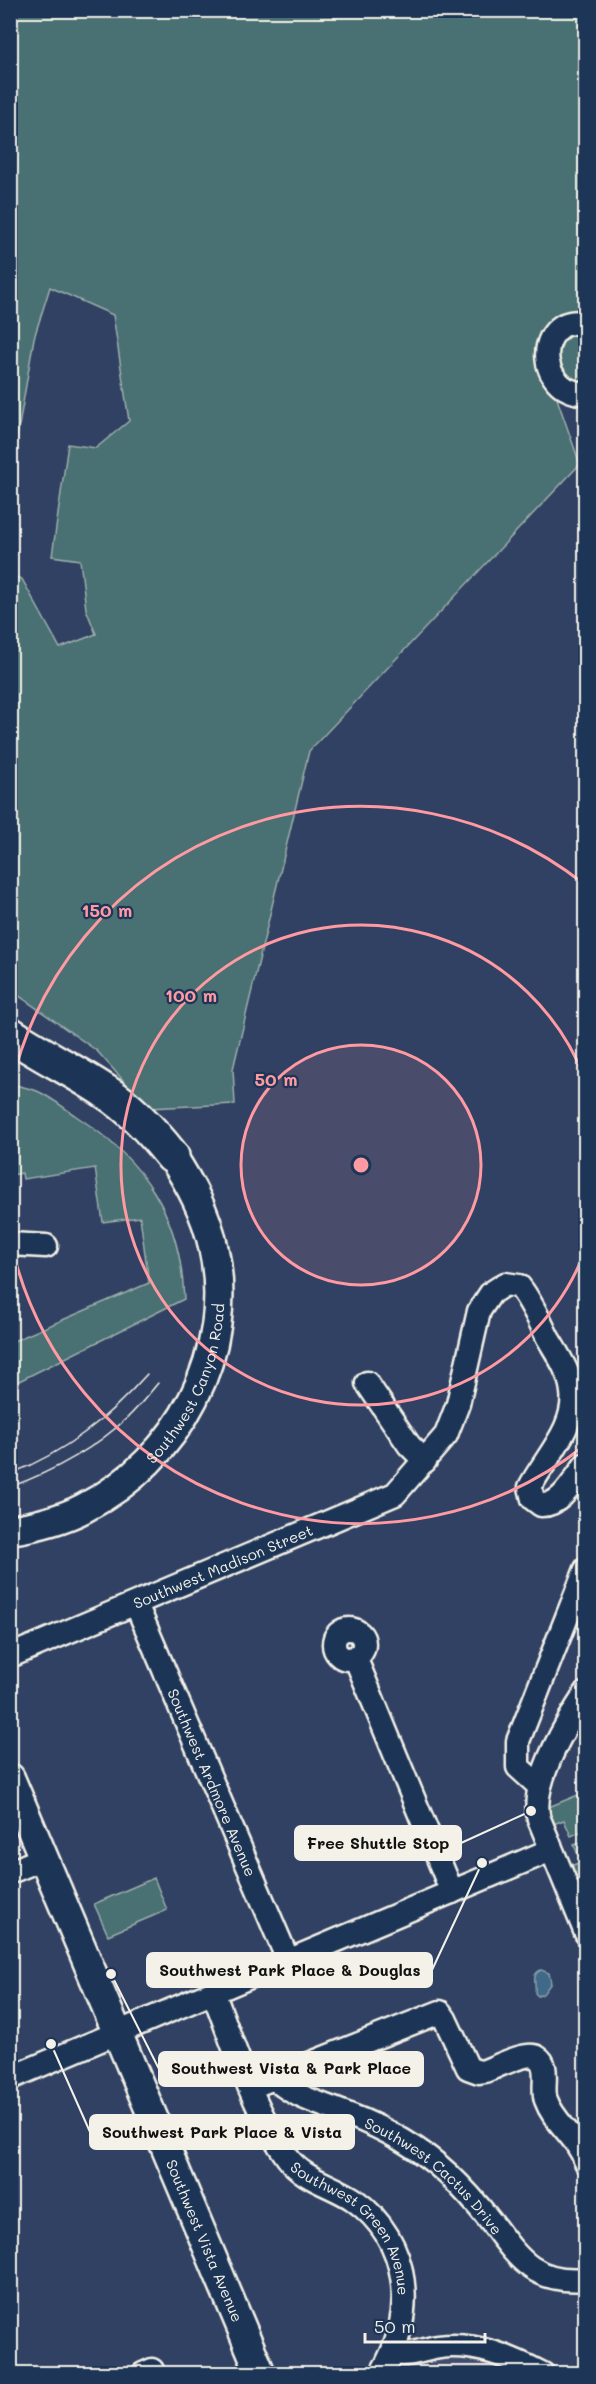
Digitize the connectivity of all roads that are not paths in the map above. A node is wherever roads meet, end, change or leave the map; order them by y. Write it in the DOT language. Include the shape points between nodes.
graph roads {
  1 [pos="585,321"];
  2 [pos="585,394"];
  3 [pos="10,1034"];
  4 [pos="10,1053"];
  5 [pos="112,1107"];
  6 [pos="161,1155"];
  7 [pos="10,1244"];
  8 [pos="46,1246"];
  9 [pos="367,1383"];
  10 [pos="425,1461"];
  11 [pos="585,1464"];
  12 [pos="10,1515"];
  13 [pos="10,1530"];
  14 [pos="585,1569"];
  15 [pos="136,1604"];
  16 [pos="10,1656"];
  17 [pos="355,1658"];
  18 [pos="585,1693"];
  19 [pos="10,1778"];
  20 [pos="539,1786"];
  21 [pos="551,1850"];
  22 [pos="44,1858"];
  23 [pos="10,1872"];
  24 [pos="452,1892"];
  25 [pos="585,1932"];
  26 [pos="288,1960"];
  27 [pos="213,1992"];
  28 [pos="119,2032"];
  29 [pos="10,2078"];
  30 [pos="274,2078"];
  31 [pos="251,2087"];
  32 [pos="585,2162"];
  33 [pos="585,2279"];
  34 [pos="393,2353"];
  35 [pos="261,2373"];
  36 [pos="381,2373"];
  37 [pos="543,2373"];
  1 -- 2 [label="street" via="561,327 551,337 547,357 549,368 561,385"];
  3 -- 5 [label="highway" via="107,1092"];
  4 -- 5 [label="highway"];
  5 -- 6 [label="highway" via="116,1121"];
  6 -- 12 [label="main road, Southwest Canyon Road" via="189,1215 204,1272 202,1329 185,1384 143,1447 107,1478 58,1503"];
  6 -- 13 [label="main road, Southwest Canyon Road" via="189,1184 203,1212 217,1264 217,1322 202,1381 174,1433 132,1477 82,1509"];
  7 -- 8 [label="street"];
  9 -- 10 [label="street" via="409,1445"];
  10 -- 11 [label="street, Southwest Madison Street" via="453,1419 479,1311 485,1300 505,1284 519,1286 527,1296 561,1361 572,1392 565,1428 530,1487 533,1499 541,1505 553,1503"];
  10 -- 15 [label="street, Southwest Madison Street" via="391,1496"];
  14 -- 20 [label="street" via="519,1741 518,1767"];
  15 -- 16 [label="street, Southwest Madison Street"];
  15 -- 26 [label="street, Southwest Ardmore Avenue"];
  17 -- 24 [label="street"];
  18 -- 20 [label="street"];
  19 -- 22 [label="main road, Southwest Vista Avenue"];
  20 -- 21 [label="street" via="537,1811"];
  21 -- 24 [label="street"];
  21 -- 25 [label="street"];
  22 -- 23 [label="street"];
  22 -- 28 [label="main road, Southwest Vista Avenue"];
  24 -- 26 [label="street"];
  26 -- 27 [label="street"];
  27 -- 28 [label="street"];
  27 -- 31 [label="street, Southwest Green Avenue"];
  28 -- 29 [label="street"];
  28 -- 35 [label="main road, Southwest Vista Avenue"];
  30 -- 31 [label="street"];
  30 -- 32 [label="street" via="440,2012 468,2068 485,2071 526,2055 541,2060 547,2105 575,2140"];
  30 -- 33 [label="street, Southwest Cactus Drive" via="297,2096 384,2130 417,2149 480,2208 520,2261 552,2277"];
  31 -- 34 [label="street, Southwest Green Avenue" via="289,2160 304,2173 355,2201 391,2242 404,2295 402,2326"];
  34 -- 36 [label="street, Southwest Green Avenue"];
  34 -- 37 [label="street" via="473,2347"];
}
